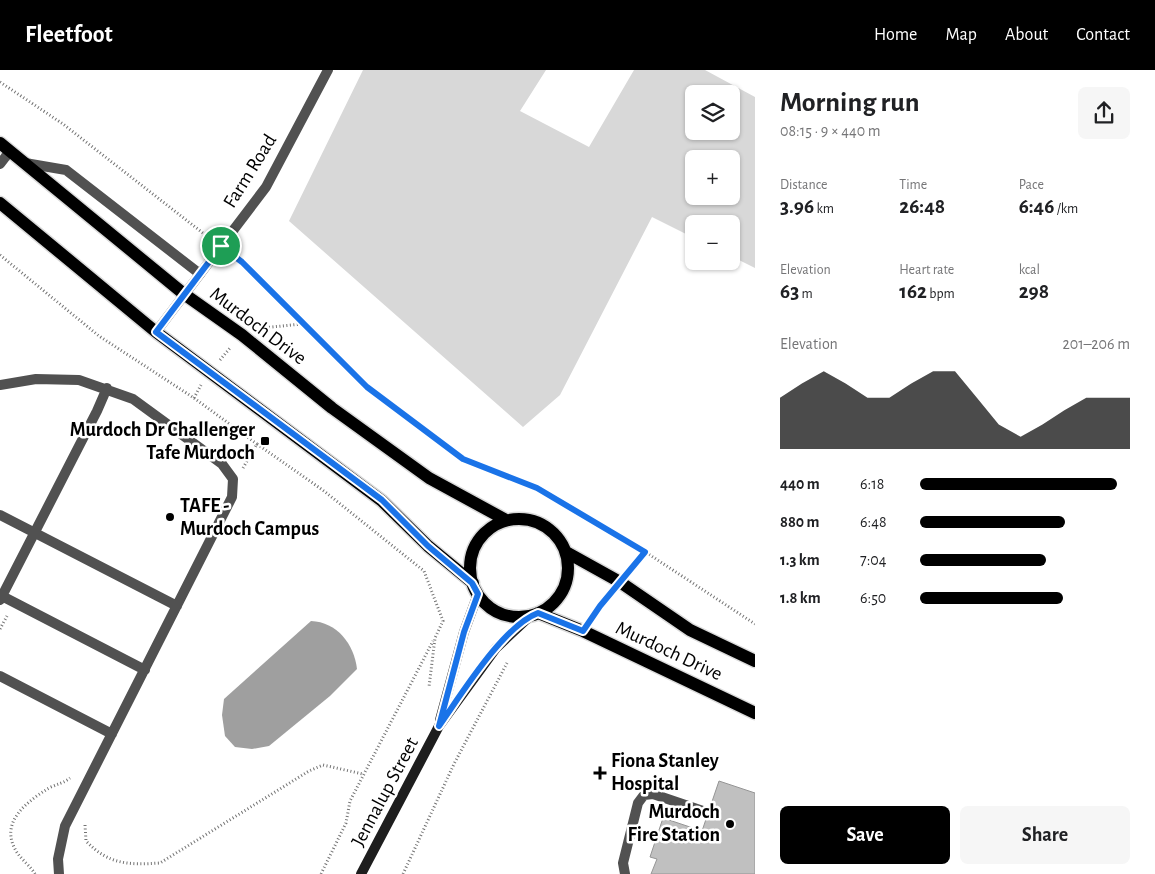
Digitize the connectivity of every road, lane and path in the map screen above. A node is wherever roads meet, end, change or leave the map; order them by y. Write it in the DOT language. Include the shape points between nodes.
graph roads {
  1 [pos="328,70"];
  2 [pos="0,82"];
  3 [pos="5,147"];
  4 [pos="24,163"];
  5 [pos="0,164"];
  6 [pos="0,203"];
  7 [pos="221,246"];
  8 [pos="0,255"];
  9 [pos="200,274"];
  10 [pos="184,294"];
  11 [pos="156,332"];
  12 [pos="0,386"];
  13 [pos="107,388"];
  14 [pos="257,444"];
  15 [pos="233,479"];
  16 [pos="0,515"];
  17 [pos="506,520"];
  18 [pos="34,533"];
  19 [pos="566,552"];
  20 [pos="645,552"];
  21 [pos="620,582"];
  22 [pos="475,589"];
  23 [pos="1,597"];
  24 [pos="177,606"];
  25 [pos="534,615"];
  26 [pos="755,624"];
  27 [pos="583,631"];
  28 [pos="435,638"];
  29 [pos="510,656"];
  30 [pos="755,661"];
  31 [pos="145,670"];
  32 [pos="0,676"];
  33 [pos="429,687"];
  34 [pos="755,713"];
  35 [pos="439,726"];
  36 [pos="112,734"];
  37 [pos="364,774"];
  38 [pos="89,780"];
  39 [pos="703,811"];
  40 [pos="88,820"];
  41 [pos="35,874"];
  42 [pos="59,874"];
  43 [pos="321,874"];
  44 [pos="361,874"];
  45 [pos="403,874"];
  46 [pos="625,874"];
  1 -- 7 [label="street, Farm Road" via="266,187"];
  2 -- 7 [label="path" via="62,124"];
  3 -- 4 [label="main road, Murdoch Drive"];
  3 -- 5 [label="street"];
  4 -- 9 [label="street" via="66,170"];
  4 -- 10 [label="main road, Murdoch Drive"];
  6 -- 11 [label="main road, Murdoch Drive"];
  7 -- 9 [label="street, Farm Road"];
  7 -- 20 [label="path" via="242,262 367,387 463,459 537,488"];
  8 -- 14 [label="path" via="99,336"];
  9 -- 10 [label="street, Farm Road"];
  10 -- 11 [label="street, Farm Road"];
  10 -- 17 [label="main road, Murdoch Drive" via="429,478"];
  11 -- 22 [label="main road, Murdoch Drive" via="382,500"];
  12 -- 13 [label="street" via="36,379 70,380"];
  13 -- 15 [label="street" via="133,399 222,464"];
  13 -- 18 [label="street"];
  14 -- 15 [label="path" via="245,466"];
  14 -- 28 [label="path" via="424,571 443,621"];
  15 -- 24 [label="street" via="232,497"];
  16 -- 18 [label="street"];
  17 -- 19 [label="main road, Murdoch Drive" via="536,521 549,528"];
  17 -- 22 [label="main road" via="492,526 480,538 473,552 470,568"];
  18 -- 23 [label="street"];
  18 -- 24 [label="street"];
  19 -- 21 [label="main road, Murdoch Drive"];
  19 -- 25 [label="main road" via="566,581 560,594 551,605"];
  20 -- 21 [label="path"];
  20 -- 26 [label="path"];
  21 -- 27 [label="path"];
  21 -- 30 [label="main road, Murdoch Drive" via="690,630"];
  22 -- 25 [label="main road, Murdoch Drive" via="490,607 502,614"];
  22 -- 35 [label="street, Jennalup Street"];
  23 -- 31 [label="street"];
  24 -- 31 [label="street"];
  25 -- 27 [label="main road, Murdoch Drive"];
  25 -- 35 [label="street, Jennalup Street" via="496,648"];
  27 -- 34 [label="main road, Murdoch Drive"];
  28 -- 33 [label="path"];
  28 -- 37 [label="path"];
  29 -- 45 [label="path" via="454,764"];
  31 -- 36 [label="street"];
  32 -- 36 [label="street"];
  35 -- 44 [label="street, Jennalup Street"];
  36 -- 38 [label="street"];
  37 -- 40 [label="path" via="323,765 308,771 160,863 132,864 98,854 86,841 84,828"];
  37 -- 43 [label="path" via="350,801 346,823"];
  38 -- 41 [label="path" via="74,774 20,809 10,831 16,850"];
  38 -- 42 [label="street" via="65,826 58,859"];
  39 -- 46 [label="street" via="653,794 644,796 638,804 623,863"];
}
